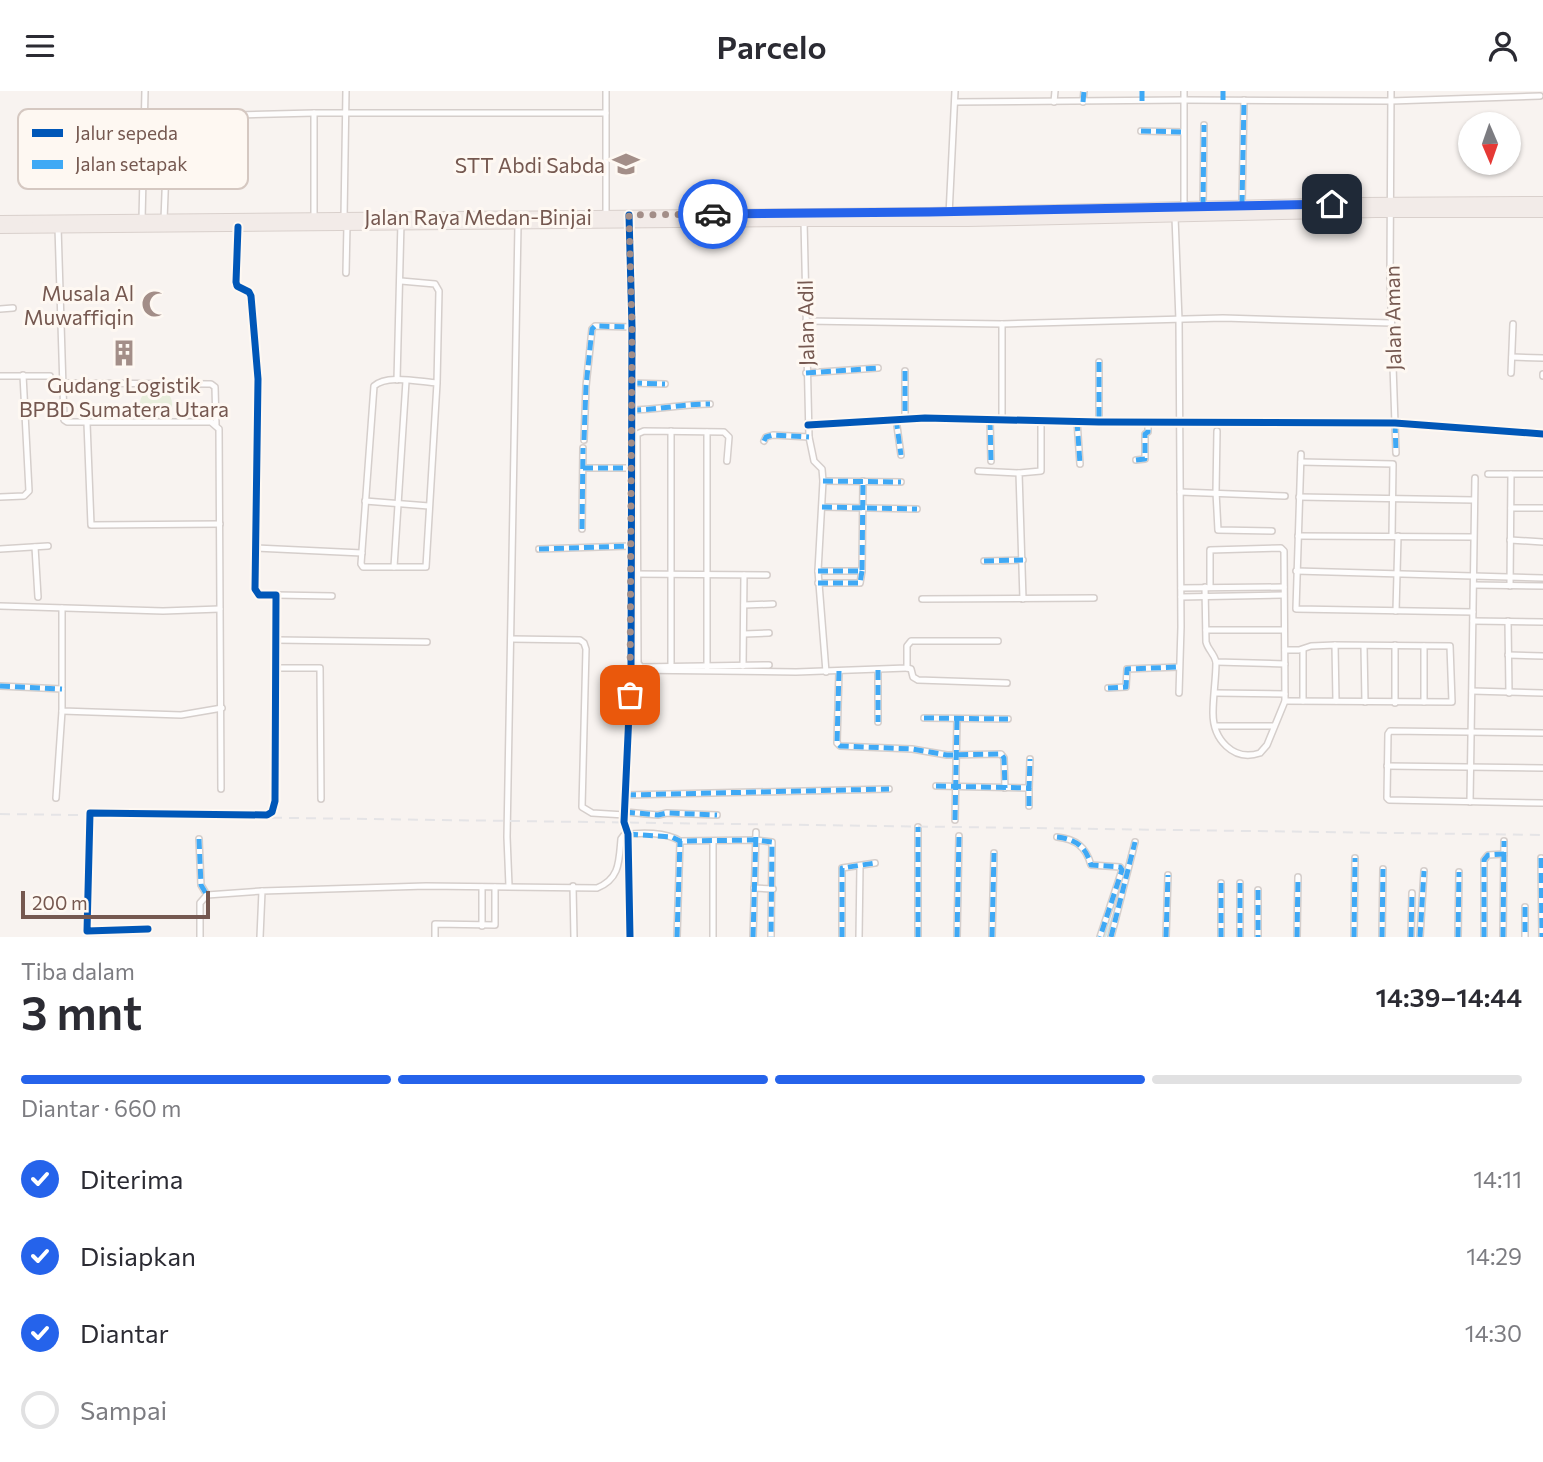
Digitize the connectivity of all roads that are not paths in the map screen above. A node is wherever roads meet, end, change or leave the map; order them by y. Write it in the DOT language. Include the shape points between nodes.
graph roads {
  1 [pos="145,91"];
  2 [pos="346,91"];
  3 [pos="606,91"];
  4 [pos="955,91"];
  5 [pos="1055,91"];
  6 [pos="1084,91"];
  7 [pos="1142,91"];
  8 [pos="1184,91"];
  9 [pos="1223,91"];
  10 [pos="1391,91"];
  11 [pos="1540,96"];
  12 [pos="1142,100"];
  13 [pos="1184,100"];
  14 [pos="1223,100"];
  15 [pos="1244,100"];
  16 [pos="1391,101"];
  17 [pos="955,102"];
  18 [pos="1054,102"];
  19 [pos="1083,102"];
  20 [pos="145,109"];
  21 [pos="314,113"];
  22 [pos="606,113"];
  23 [pos="345,114"];
  24 [pos="248,115"];
  25 [pos="1204,125"];
  26 [pos="1141,131"];
  27 [pos="1183,132"];
  28 [pos="143,189"];
  29 [pos="165,189"];
  30 [pos="1242,205"];
  31 [pos="1203,207"];
  32 [pos="1541,207"];
  33 [pos="1391,208"];
  34 [pos="1178,211"];
  35 [pos="314,217"];
  36 [pos="949,217"];
  37 [pos="606,219"];
  38 [pos="629,219"];
  39 [pos="142,220"];
  40 [pos="164,220"];
  41 [pos="0,221"];
  42 [pos="401,221"];
  43 [pos="804,221"];
  44 [pos="345,222"];
  45 [pos="57,224"];
  46 [pos="518,225"];
  47 [pos="238,227"];
  48 [pos="0,228"];
  49 [pos="346,273"];
  50 [pos="401,281"];
  51 [pos="13,308"];
  52 [pos="0,309"];
  53 [pos="1179,320"];
  54 [pos="806,321"];
  55 [pos="1391,323"];
  56 [pos="1002,324"];
  57 [pos="1513,324"];
  58 [pos="632,327"];
  59 [pos="1512,357"];
  60 [pos="1543,358"];
  61 [pos="1099,362"];
  62 [pos="878,368"];
  63 [pos="905,371"];
  64 [pos="806,373"];
  65 [pos="1511,373"];
  66 [pos="23,375"];
  67 [pos="0,376"];
  68 [pos="50,376"];
  69 [pos="397,380"];
  70 [pos="406,381"];
  71 [pos="62,383"];
  72 [pos="437,383"];
  73 [pos="632,383"];
  74 [pos="665,384"];
  75 [pos="709,404"];
  76 [pos="631,410"];
  77 [pos="905,418"];
  78 [pos="896,419"];
  79 [pos="990,420"];
  80 [pos="1002,421"];
  81 [pos="1041,421"];
  82 [pos="1077,421"];
  83 [pos="1179,421"];
  84 [pos="1099,422"];
  85 [pos="1148,422"];
  86 [pos="87,423"];
  87 [pos="1395,423"];
  88 [pos="216,424"];
  89 [pos="808,425"];
  90 [pos="671,431"];
  91 [pos="1217,431"];
  92 [pos="706,432"];
  93 [pos="1543,434"];
  94 [pos="809,436"];
  95 [pos="584,440"];
  96 [pos="764,441"];
  97 [pos="583,448"];
  98 [pos="1396,453"];
  99 [pos="901,454"];
  100 [pos="1136,460"];
  101 [pos="727,461"];
  102 [pos="991,461"];
  103 [pos="1080,464"];
  104 [pos="583,468"];
  105 [pos="632,468"];
  106 [pos="978,471"];
  107 [pos="1019,473"];
  108 [pos="1488,474"];
  109 [pos="1511,474"];
  110 [pos="1543,474"];
  111 [pos="1475,478"];
  112 [pos="823,481"];
  113 [pos="863,481"];
  114 [pos="901,482"];
  115 [pos="1180,492"];
  116 [pos="1216,492"];
  117 [pos="1285,496"];
  118 [pos="0,497"];
  119 [pos="1299,497"];
  120 [pos="1393,498"];
  121 [pos="1474,500"];
  122 [pos="365,501"];
  123 [pos="398,504"];
  124 [pos="429,506"];
  125 [pos="822,507"];
  126 [pos="863,507"];
  127 [pos="1511,508"];
  128 [pos="1543,508"];
  129 [pos="917,509"];
  130 [pos="220,524"];
  131 [pos="582,529"];
  132 [pos="1272,531"];
  133 [pos="1297,535"];
  134 [pos="1395,536"];
  135 [pos="1473,537"];
  136 [pos="1510,540"];
  137 [pos="1543,541"];
  138 [pos="48,546"];
  139 [pos="630,546"];
  140 [pos="35,547"];
  141 [pos="256,548"];
  142 [pos="0,549"];
  143 [pos="539,549"];
  144 [pos="362,553"];
  145 [pos="1023,560"];
  146 [pos="984,561"];
  147 [pos="394,567"];
  148 [pos="818,571"];
  149 [pos="862,571"];
  150 [pos="1296,571"];
  151 [pos="634,574"];
  152 [pos="673,574"];
  153 [pos="707,575"];
  154 [pos="744,575"];
  155 [pos="767,575"];
  156 [pos="1398,575"];
  157 [pos="1474,577"];
  158 [pos="1510,578"];
  159 [pos="1543,578"];
  160 [pos="818,583"];
  161 [pos="1474,585"];
  162 [pos="1510,586"];
  163 [pos="1543,586"];
  164 [pos="1208,587"];
  165 [pos="1284,587"];
  166 [pos="1181,588"];
  167 [pos="276,595"];
  168 [pos="1283,595"];
  169 [pos="332,596"];
  170 [pos="1205,596"];
  171 [pos="38,597"];
  172 [pos="1181,597"];
  173 [pos="1094,598"];
  174 [pos="922,599"];
  175 [pos="1023,599"];
  176 [pos="773,604"];
  177 [pos="744,605"];
  178 [pos="0,606"];
  179 [pos="62,608"];
  180 [pos="220,609"];
  181 [pos="1396,611"];
  182 [pos="1473,612"];
  183 [pos="1472,621"];
  184 [pos="1508,621"];
  185 [pos="1543,622"];
  186 [pos="1206,630"];
  187 [pos="1284,630"];
  188 [pos="769,633"];
  189 [pos="744,634"];
  190 [pos="510,639"];
  191 [pos="276,640"];
  192 [pos="998,641"];
  193 [pos="428,642"];
  194 [pos="1335,645"];
  195 [pos="1395,645"];
  196 [pos="1364,646"];
  197 [pos="1424,646"];
  198 [pos="1285,650"];
  199 [pos="1303,650"];
  200 [pos="1508,655"];
  201 [pos="1543,656"];
  202 [pos="1216,662"];
  203 [pos="1285,664"];
  204 [pos="769,665"];
  205 [pos="743,666"];
  206 [pos="671,667"];
  207 [pos="707,667"];
  208 [pos="1179,667"];
  209 [pos="907,668"];
  210 [pos="276,669"];
  211 [pos="631,670"];
  212 [pos="878,670"];
  213 [pos="826,671"];
  214 [pos="839,671"];
  215 [pos="1007,683"];
  216 [pos="0,687"];
  217 [pos="1108,688"];
  218 [pos="62,689"];
  219 [pos="1472,691"];
  220 [pos="1179,693"];
  221 [pos="1215,693"];
  222 [pos="1509,693"];
  223 [pos="1543,693"];
  224 [pos="1285,698"];
  225 [pos="1303,701"];
  226 [pos="1336,701"];
  227 [pos="1365,702"];
  228 [pos="1424,702"];
  229 [pos="1395,703"];
  230 [pos="222,708"];
  231 [pos="62,711"];
  232 [pos="924,718"];
  233 [pos="957,719"];
  234 [pos="1008,719"];
  235 [pos="878,722"];
  236 [pos="1217,726"];
  237 [pos="1274,726"];
  238 [pos="1472,732"];
  239 [pos="1543,733"];
  240 [pos="957,755"];
  241 [pos="1030,759"];
  242 [pos="1387,766"];
  243 [pos="1471,767"];
  244 [pos="1543,768"];
  245 [pos="936,786"];
  246 [pos="956,786"];
  247 [pos="1005,787"];
  248 [pos="1030,788"];
  249 [pos="221,789"];
  250 [pos="889,789"];
  251 [pos="626,795"];
  252 [pos="56,798"];
  253 [pos="321,799"];
  254 [pos="1470,802"];
  255 [pos="1543,803"];
  256 [pos="1029,806"];
  257 [pos="625,814"];
  258 [pos="717,815"];
  259 [pos="955,820"];
  260 [pos="918,827"];
  261 [pos="756,832"];
  262 [pos="628,834"];
  263 [pos="959,836"];
  264 [pos="1057,837"];
  265 [pos="198,839"];
  266 [pos="755,840"];
  267 [pos="680,841"];
  268 [pos="1504,841"];
  269 [pos="713,842"];
  270 [pos="1135,842"];
  271 [pos="994,853"];
  272 [pos="1504,854"];
  273 [pos="1355,858"];
  274 [pos="1541,858"];
  275 [pos="876,863"];
  276 [pos="860,866"];
  277 [pos="1383,869"];
  278 [pos="1424,871"];
  279 [pos="1458,872"];
  280 [pos="1168,875"];
  281 [pos="1298,877"];
  282 [pos="1221,883"];
  283 [pos="1240,883"];
  284 [pos="509,886"];
  285 [pos="573,886"];
  286 [pos="482,887"];
  287 [pos="495,887"];
  288 [pos="754,888"];
  289 [pos="773,889"];
  290 [pos="1258,890"];
  291 [pos="262,891"];
  292 [pos="1412,893"];
  293 [pos="206,895"];
  294 [pos="1525,907"];
  295 [pos="482,926"];
  296 [pos="148,929"];
  297 [pos="200,937"];
  298 [pos="260,937"];
  299 [pos="435,937"];
  300 [pos="574,937"];
  301 [pos="630,937"];
  302 [pos="677,937"];
  303 [pos="713,937"];
  304 [pos="753,937"];
  305 [pos="771,937"];
  306 [pos="842,937"];
  307 [pos="859,937"];
  308 [pos="918,937"];
  309 [pos="957,937"];
  310 [pos="992,937"];
  311 [pos="1100,937"];
  312 [pos="1111,937"];
  313 [pos="1166,937"];
  314 [pos="1222,937"];
  315 [pos="1240,937"];
  316 [pos="1258,937"];
  317 [pos="1297,937"];
  318 [pos="1353,937"];
  319 [pos="1382,937"];
  320 [pos="1410,937"];
  321 [pos="1420,937"];
  322 [pos="1458,937"];
  323 [pos="1483,937"];
  324 [pos="1503,937"];
  325 [pos="1525,937"];
  326 [pos="1542,937"];
  1 -- 20 [label="street"];
  2 -- 23 [label="street"];
  3 -- 22 [label="street"];
  4 -- 17 [label="street"];
  5 -- 18 [label="street"];
  6 -- 19 [label="street"];
  7 -- 12 [label="street"];
  8 -- 13 [label="street"];
  9 -- 14 [label="street"];
  10 -- 16 [label="street, Jalan Aman"];
  11 -- 16 [label="street"];
  12 -- 13 [label="street"];
  12 -- 19 [label="street"];
  13 -- 14 [label="street"];
  13 -- 27 [label="street"];
  14 -- 15 [label="street"];
  15 -- 16 [label="street"];
  15 -- 30 [label="street"];
  16 -- 33 [label="street, Jalan Aman"];
  17 -- 18 [label="street"];
  17 -- 36 [label="street"];
  18 -- 19 [label="street"];
  21 -- 23 [label="street"];
  21 -- 24 [label="street"];
  21 -- 35 [label="street"];
  22 -- 23 [label="street"];
  22 -- 37 [label="street"];
  23 -- 44 [label="street"];
  25 -- 31 [label="street"];
  26 -- 27 [label="street"];
  27 -- 34 [label="street"];
  28 -- 39 [label="street"];
  29 -- 40 [label="street"];
  30 -- 31 [label="highway, Jalan Raya Medan-Binjai"];
  30 -- 33 [label="highway, Jalan Raya Medan-Binjai"];
  31 -- 34 [label="highway, Jalan Raya Medan-Binjai"];
  32 -- 33 [label="highway, Jalan Raya Medan-Binjai"];
  33 -- 34 [label="highway, Jalan Raya Medan-Binjai"];
  33 -- 55 [label="street, Jalan Aman"];
  34 -- 36 [label="highway, Jalan Raya Medan-Binjai"];
  34 -- 53 [label="street"];
  35 -- 40 [label="highway, Jalan Raya Medan-Binjai"];
  35 -- 44 [label="highway, Jalan Raya Medan-Binjai"];
  36 -- 38 [label="highway, Jalan Raya Medan-Binjai"];
  36 -- 43 [label="highway, Jalan Raya Medan-Binjai"];
  37 -- 38 [label="highway, Jalan Raya Medan-Binjai"];
  37 -- 42 [label="highway, Jalan Raya Medan-Binjai"];
  37 -- 46 [label="highway, Jalan Raya Medan-Binjai"];
  38 -- 43 [label="highway, Jalan Raya Medan-Binjai"];
  38 -- 58 [label="street"];
  39 -- 40 [label="highway, Jalan Raya Medan-Binjai"];
  39 -- 45 [label="highway, Jalan Raya Medan-Binjai"];
  41 -- 45 [label="highway, Jalan Raya Medan-Binjai"];
  42 -- 44 [label="highway, Jalan Raya Medan-Binjai"];
  42 -- 46 [label="highway, Jalan Raya Medan-Binjai"];
  42 -- 50 [label="street"];
  43 -- 54 [label="street, Jalan Adil"];
  44 -- 47 [label="highway, Jalan Raya Medan-Binjai"];
  44 -- 49 [label="street"];
  45 -- 47 [label="highway, Jalan Raya Medan-Binjai"];
  45 -- 48 [label="highway, Jalan Raya Medan-Binjai"];
  45 -- 71 [label="street"];
  46 -- 190 [label="street"];
  47 -- 141 [label="street" via="236,282 251,296 258,379"];
  50 -- 69 [label="street"];
  50 -- 72 [label="street" via="438,286"];
  51 -- 52 [label="street"];
  53 -- 55 [label="street"];
  53 -- 56 [label="street"];
  53 -- 83 [label="street"];
  54 -- 56 [label="street"];
  54 -- 64 [label="street, Jalan Adil"];
  55 -- 87 [label="street, Jalan Aman"];
  56 -- 80 [label="street"];
  57 -- 59 [label="street"];
  58 -- 73 [label="street"];
  58 -- 95 [label="street" via="592,329"];
  59 -- 60 [label="street"];
  59 -- 65 [label="street"];
  61 -- 84 [label="street"];
  62 -- 64 [label="street"];
  63 -- 77 [label="street"];
  64 -- 89 [label="street, Jalan Adil"];
  66 -- 67 [label="street"];
  66 -- 68 [label="street"];
  66 -- 118 [label="street" via="29,491 24,496"];
  69 -- 70 [label="street"];
  69 -- 122 [label="street" via="374,386"];
  70 -- 72 [label="street"];
  70 -- 123 [label="street"];
  71 -- 86 [label="street" via="64,421"];
  71 -- 88 [label="street" via="211,384 215,387"];
  72 -- 124 [label="street"];
  73 -- 74 [label="street"];
  73 -- 76 [label="street"];
  75 -- 76 [label="street"];
  76 -- 105 [label="street"];
  77 -- 78 [label="street"];
  77 -- 79 [label="street"];
  78 -- 89 [label="street"];
  78 -- 99 [label="street"];
  79 -- 80 [label="street"];
  79 -- 102 [label="street"];
  80 -- 81 [label="street"];
  81 -- 82 [label="street"];
  81 -- 107 [label="street" via="1041,471"];
  82 -- 84 [label="street"];
  82 -- 103 [label="street"];
  83 -- 85 [label="street"];
  83 -- 87 [label="street"];
  83 -- 115 [label="street"];
  84 -- 85 [label="street"];
  85 -- 100 [label="street" via="1146,459"];
  86 -- 88 [label="street"];
  86 -- 130 [label="street" via="91,525"];
  87 -- 93 [label="street"];
  87 -- 98 [label="street, Jalan Aman"];
  88 -- 130 [label="street"];
  89 -- 94 [label="street, Jalan Adil"];
  90 -- 92 [label="street"];
  90 -- 151 [label="street" via="637,434"];
  90 -- 152 [label="street"];
  91 -- 116 [label="street"];
  92 -- 101 [label="street" via="727,434"];
  92 -- 153 [label="street"];
  94 -- 96 [label="street" via="773,435"];
  94 -- 112 [label="street, Jalan Adil"];
  97 -- 104 [label="street"];
  104 -- 105 [label="street"];
  104 -- 131 [label="street"];
  105 -- 139 [label="street"];
  106 -- 107 [label="street"];
  107 -- 145 [label="street"];
  108 -- 109 [label="street"];
  109 -- 110 [label="street"];
  109 -- 127 [label="street"];
  111 -- 121 [label="street"];
  112 -- 113 [label="street"];
  112 -- 125 [label="street"];
  113 -- 114 [label="street"];
  113 -- 126 [label="street"];
  115 -- 116 [label="street"];
  115 -- 166 [label="street"];
  116 -- 117 [label="street"];
  116 -- 132 [label="street" via="1218,530"];
  119 -- 120 [label="street"];
  119 -- 120 [label="street" via="1301,458 1393,464"];
  119 -- 133 [label="street"];
  120 -- 121 [label="street"];
  120 -- 134 [label="street"];
  121 -- 135 [label="street"];
  122 -- 123 [label="street"];
  122 -- 144 [label="street"];
  123 -- 124 [label="street"];
  123 -- 147 [label="street"];
  124 -- 147 [label="street" via="426,567"];
  125 -- 126 [label="street"];
  125 -- 148 [label="street"];
  126 -- 129 [label="street"];
  126 -- 149 [label="street"];
  127 -- 128 [label="street"];
  127 -- 136 [label="street"];
  130 -- 180 [label="street"];
  133 -- 134 [label="street"];
  133 -- 150 [label="street"];
  134 -- 135 [label="street"];
  134 -- 156 [label="street"];
  135 -- 157 [label="street"];
  136 -- 137 [label="street"];
  136 -- 158 [label="street"];
  138 -- 140 [label="street"];
  139 -- 143 [label="street"];
  139 -- 151 [label="street"];
  140 -- 142 [label="street"];
  140 -- 171 [label="street"];
  141 -- 144 [label="street"];
  141 -- 167 [label="street" via="257,593"];
  144 -- 147 [label="street" via="363,567"];
  145 -- 146 [label="street"];
  145 -- 175 [label="street"];
  148 -- 149 [label="street"];
  148 -- 160 [label="street"];
  149 -- 160 [label="street" via="860,583"];
  150 -- 156 [label="street"];
  150 -- 181 [label="street" via="1296,609"];
  151 -- 152 [label="street"];
  151 -- 206 [label="street" via="639,665"];
  151 -- 211 [label="street"];
  152 -- 153 [label="street"];
  152 -- 206 [label="street"];
  153 -- 154 [label="street"];
  153 -- 207 [label="street"];
  154 -- 155 [label="street"];
  154 -- 177 [label="street"];
  156 -- 157 [label="street"];
  156 -- 181 [label="street"];
  157 -- 158 [label="street"];
  157 -- 161 [label="street"];
  158 -- 159 [label="street"];
  158 -- 162 [label="street"];
  160 -- 213 [label="street"];
  161 -- 162 [label="street"];
  161 -- 182 [label="street"];
  162 -- 163 [label="street"];
  164 -- 165 [label="street"];
  164 -- 165 [label="street" via="1210,550 1281,548"];
  164 -- 166 [label="street"];
  164 -- 170 [label="street"];
  165 -- 168 [label="street"];
  166 -- 172 [label="street"];
  167 -- 169 [label="street"];
  167 -- 191 [label="street"];
  168 -- 170 [label="street"];
  168 -- 187 [label="street"];
  170 -- 172 [label="street"];
  170 -- 186 [label="street"];
  172 -- 208 [label="street"];
  173 -- 175 [label="street"];
  174 -- 175 [label="street"];
  176 -- 177 [label="street"];
  177 -- 189 [label="street"];
  178 -- 179 [label="street"];
  179 -- 180 [label="street"];
  179 -- 218 [label="street"];
  180 -- 230 [label="street"];
  181 -- 182 [label="street"];
  182 -- 183 [label="street"];
  183 -- 184 [label="street"];
  183 -- 219 [label="street"];
  184 -- 185 [label="street"];
  184 -- 200 [label="street"];
  186 -- 187 [label="street"];
  186 -- 202 [label="street" via="1207,646"];
  187 -- 198 [label="street"];
  188 -- 189 [label="street"];
  189 -- 205 [label="street"];
  190 -- 257 [label="street" via="584,643 582,807 592,814"];
  190 -- 284 [label="street"];
  191 -- 193 [label="street"];
  191 -- 210 [label="street"];
  192 -- 209 [label="street" via="911,641"];
  194 -- 196 [label="street"];
  194 -- 199 [label="street"];
  194 -- 226 [label="street"];
  195 -- 196 [label="street"];
  195 -- 197 [label="street"];
  195 -- 229 [label="street"];
  196 -- 227 [label="street"];
  197 -- 228 [label="street"];
  197 -- 228 [label="street" via="1451,649 1452,702"];
  198 -- 199 [label="street"];
  198 -- 203 [label="street"];
  199 -- 225 [label="street"];
  200 -- 201 [label="street"];
  200 -- 222 [label="street"];
  202 -- 203 [label="street"];
  202 -- 221 [label="street"];
  203 -- 224 [label="street"];
  204 -- 205 [label="street"];
  205 -- 207 [label="street"];
  206 -- 207 [label="street"];
  208 -- 217 [label="street" via="1127,669 1126,687"];
  208 -- 220 [label="street"];
  209 -- 212 [label="street"];
  209 -- 215 [label="street" via="918,680"];
  210 -- 253 [label="street" via="320,668"];
  210 -- 296 [label="street" via="272,812 89,815 87,931"];
  211 -- 213 [label="street"];
  211 -- 251 [label="street"];
  212 -- 214 [label="street"];
  212 -- 235 [label="street"];
  213 -- 214 [label="street"];
  214 -- 240 [label="street" via="840,746"];
  216 -- 218 [label="street"];
  218 -- 231 [label="street"];
  219 -- 222 [label="street"];
  219 -- 238 [label="street"];
  221 -- 224 [label="street"];
  221 -- 236 [label="street"];
  222 -- 223 [label="street"];
  224 -- 225 [label="street"];
  224 -- 237 [label="street"];
  225 -- 226 [label="street"];
  226 -- 227 [label="street"];
  227 -- 229 [label="street"];
  228 -- 229 [label="street"];
  230 -- 231 [label="street" via="181,715"];
  230 -- 249 [label="street"];
  231 -- 252 [label="street"];
  232 -- 233 [label="street"];
  233 -- 234 [label="street"];
  233 -- 240 [label="street"];
  236 -- 237 [label="street"];
  236 -- 237 [label="street" via="1226,747 1245,756 1264,750"];
  238 -- 239 [label="street"];
  238 -- 242 [label="street" via="1390,731"];
  238 -- 243 [label="street"];
  240 -- 246 [label="street"];
  240 -- 247 [label="street" via="1003,756"];
  241 -- 248 [label="street"];
  242 -- 243 [label="street"];
  242 -- 254 [label="street" via="1389,800"];
  243 -- 244 [label="street"];
  243 -- 254 [label="street"];
  245 -- 246 [label="street"];
  246 -- 247 [label="street"];
  246 -- 259 [label="street"];
  247 -- 248 [label="street"];
  248 -- 256 [label="street"];
  250 -- 251 [label="street"];
  251 -- 257 [label="street"];
  254 -- 255 [label="street"];
  257 -- 258 [label="street"];
  257 -- 262 [label="street"];
  260 -- 308 [label="street"];
  261 -- 266 [label="street"];
  262 -- 267 [label="street"];
  262 -- 285 [label="street" via="621,839 617,871 610,881 597,888"];
  262 -- 301 [label="street"];
  263 -- 309 [label="street"];
  264 -- 311 [label="street" via="1076,842 1087,851 1091,865 1122,870"];
  265 -- 293 [label="street" via="201,885"];
  266 -- 269 [label="street"];
  266 -- 288 [label="street"];
  266 -- 289 [label="street" via="773,844"];
  267 -- 269 [label="street"];
  267 -- 302 [label="street"];
  268 -- 272 [label="street"];
  269 -- 303 [label="street"];
  270 -- 312 [label="street"];
  271 -- 310 [label="street"];
  272 -- 323 [label="street" via="1484,860"];
  272 -- 324 [label="street"];
  273 -- 318 [label="street"];
  274 -- 326 [label="street"];
  275 -- 276 [label="street"];
  276 -- 306 [label="street" via="842,868"];
  276 -- 307 [label="street"];
  277 -- 319 [label="street"];
  278 -- 321 [label="street"];
  279 -- 322 [label="street"];
  280 -- 313 [label="street"];
  281 -- 317 [label="street"];
  282 -- 314 [label="street"];
  283 -- 315 [label="street"];
  284 -- 285 [label="street"];
  284 -- 287 [label="street"];
  285 -- 300 [label="street"];
  286 -- 287 [label="street"];
  286 -- 291 [label="street"];
  286 -- 295 [label="street"];
  287 -- 295 [label="street" via="495,923"];
  288 -- 289 [label="street"];
  288 -- 304 [label="street"];
  289 -- 305 [label="street"];
  290 -- 316 [label="street"];
  291 -- 293 [label="street"];
  291 -- 298 [label="street"];
  292 -- 320 [label="street"];
  293 -- 297 [label="street" via="200,903"];
  294 -- 325 [label="street"];
  295 -- 299 [label="street" via="435,924"];
}
